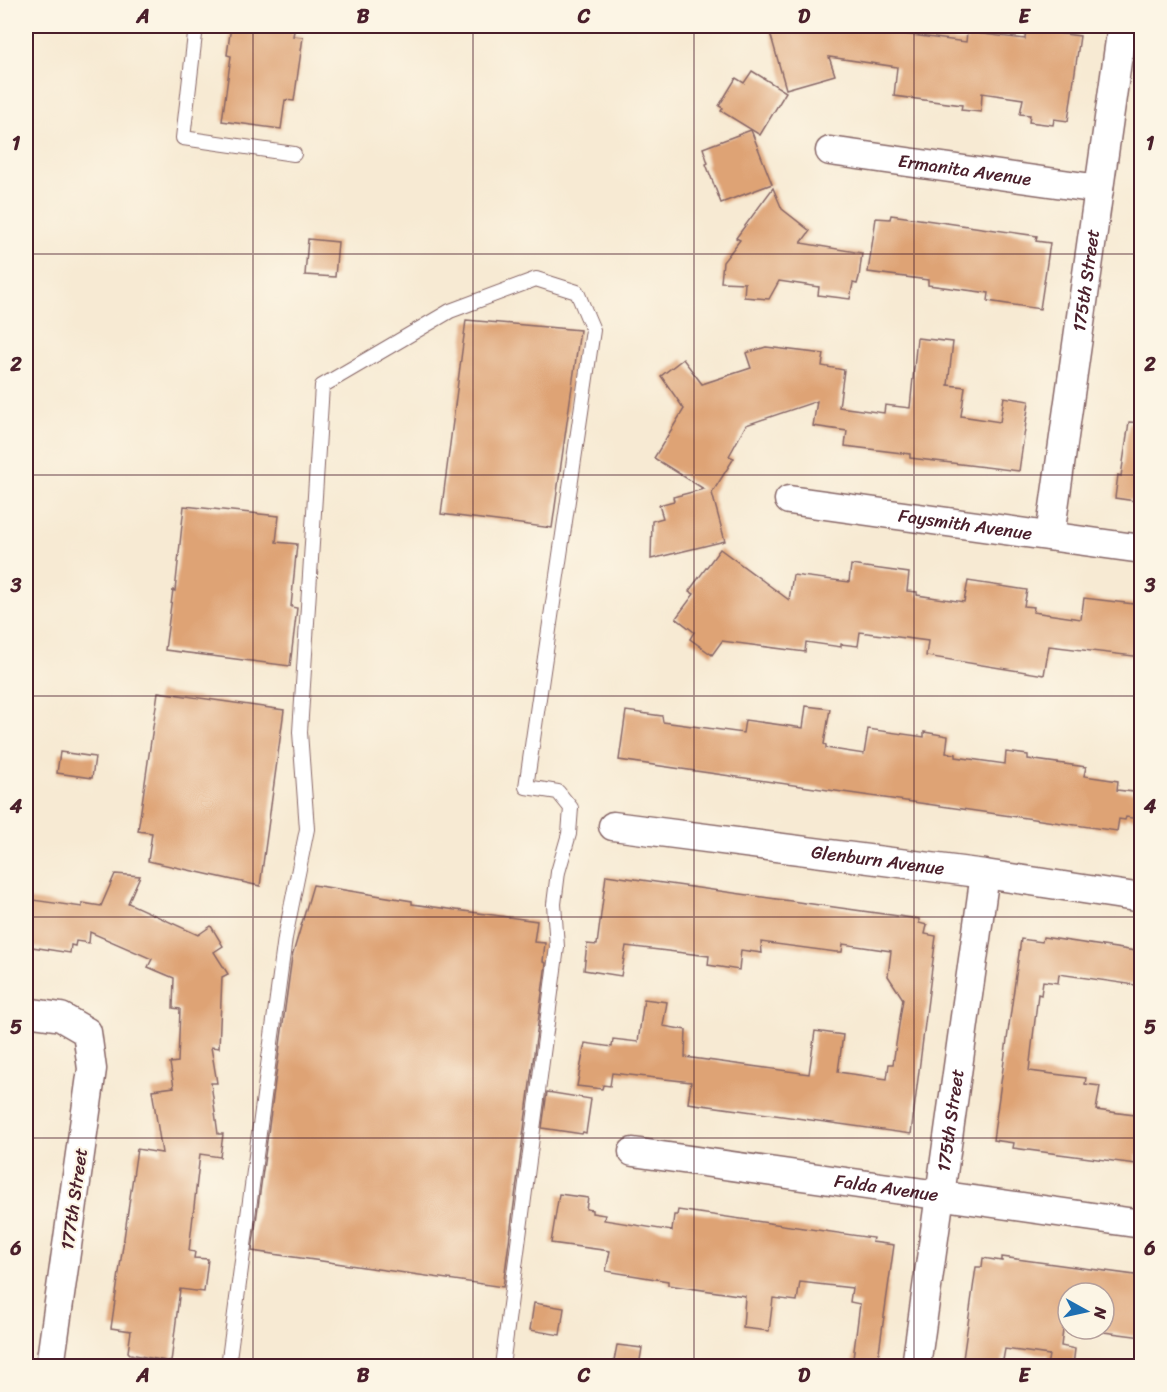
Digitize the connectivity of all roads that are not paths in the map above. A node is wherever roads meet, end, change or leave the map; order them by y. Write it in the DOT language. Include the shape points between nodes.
graph roads {
  1 [pos="196,26"];
  2 [pos="1122,26"];
  3 [pos="830,151"];
  4 [pos="294,154"];
  5 [pos="1099,189"];
  6 [pos="789,500"];
  7 [pos="1050,536"];
  8 [pos="1142,549"];
  9 [pos="613,826"];
  10 [pos="985,874"];
  11 [pos="1142,898"];
  12 [pos="26,1012"];
  13 [pos="633,1152"];
  14 [pos="940,1195"];
  15 [pos="1142,1224"];
  16 [pos="50,1366"];
  17 [pos="228,1366"];
  18 [pos="502,1366"];
  19 [pos="916,1366"];
  1 -- 4 [label="lane" via="183,138"];
  2 -- 5 [label="street, 175th Street"];
  3 -- 5 [label="street, Ermanita Avenue"];
  5 -- 7 [label="street, 175th Street"];
  6 -- 7 [label="street, Faysmith Avenue"];
  7 -- 8 [label="street, Faysmith Avenue"];
  9 -- 10 [label="street, Glenburn Avenue"];
  10 -- 11 [label="street, Glenburn Avenue"];
  10 -- 14 [label="street, 175th Street"];
  12 -- 16 [label="street, 177th Street" via="61,1017 87,1032 92,1069"];
  13 -- 14 [label="street, Falda Avenue"];
  14 -- 15 [label="street, Falda Avenue"];
  14 -- 19 [label="street, 175th Street"];
  17 -- 18 [label="lane" via="285,938 307,829 300,732 322,386 450,311 536,279 577,292 593,330 526,787 558,792 571,808 554,904 557,947"];
}
